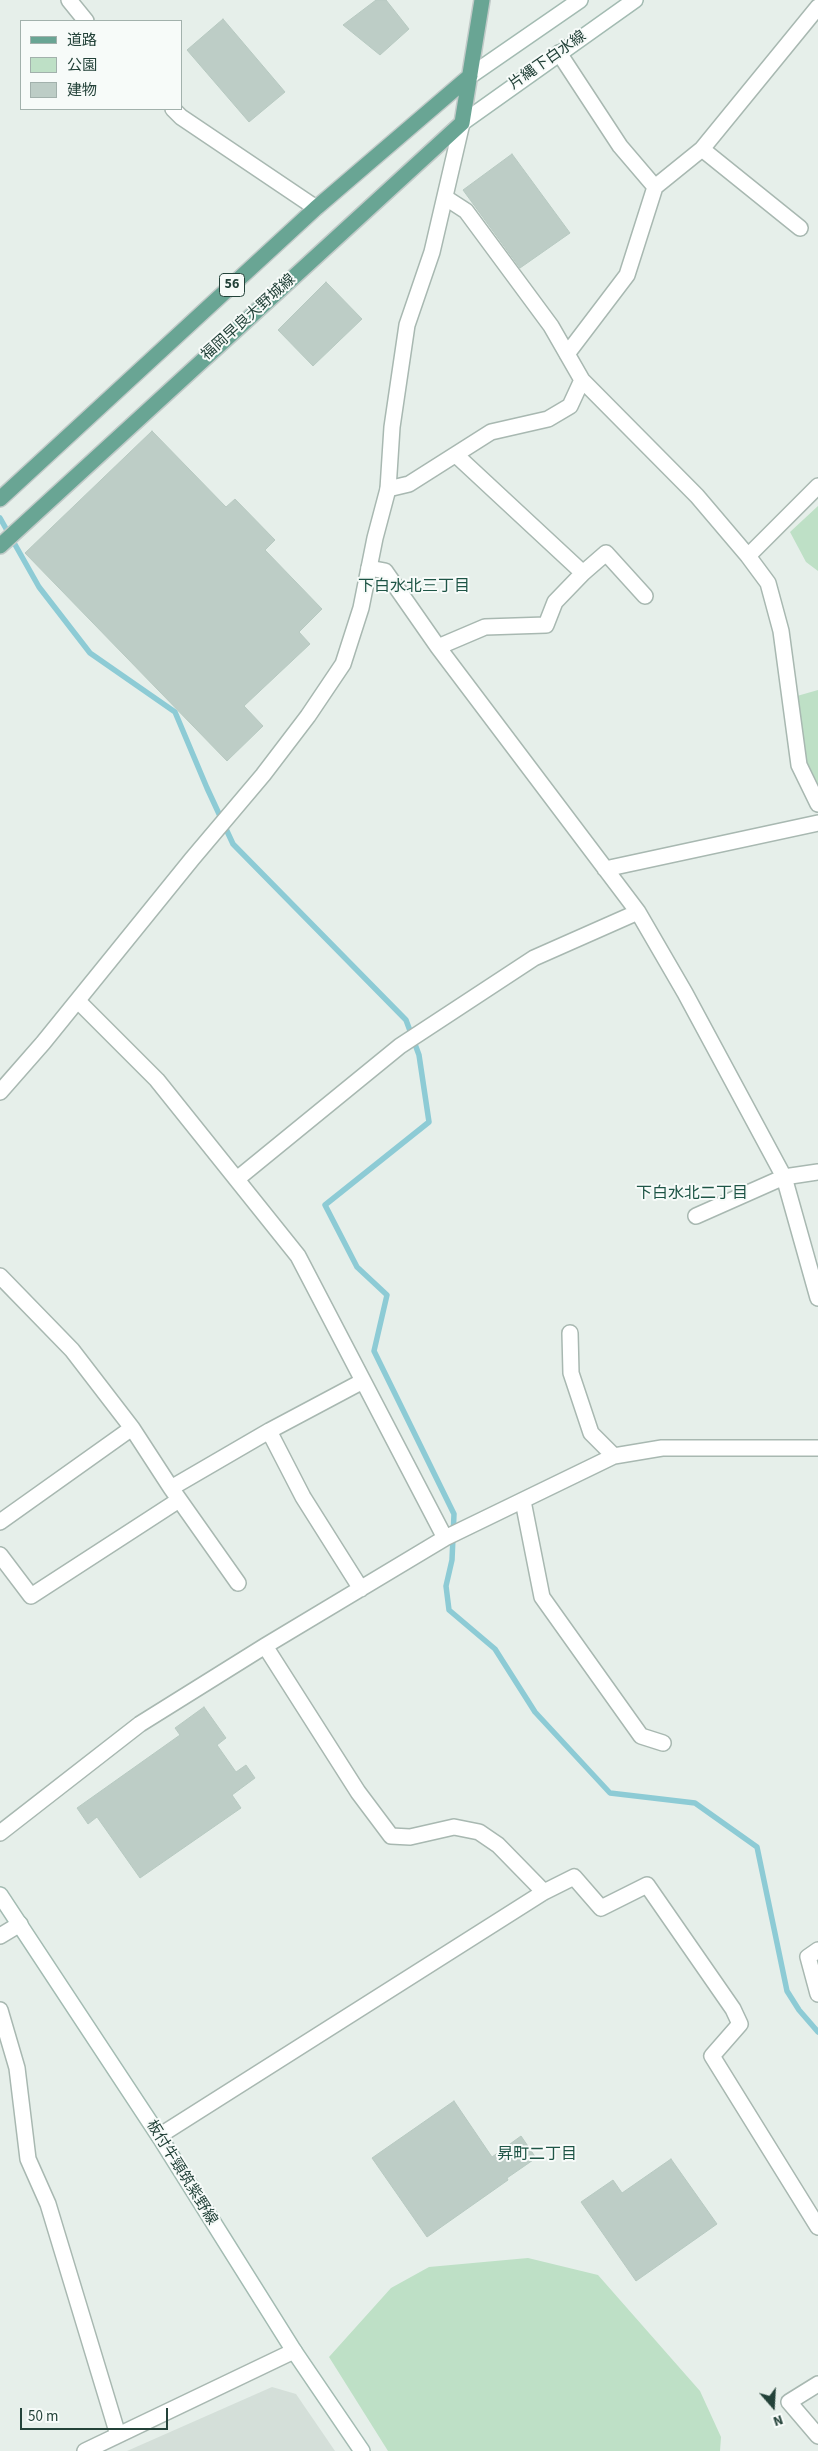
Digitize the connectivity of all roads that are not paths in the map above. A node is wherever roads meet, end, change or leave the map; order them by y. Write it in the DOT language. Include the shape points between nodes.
graph roads {
  1 [pos="69,0"];
  2 [pos="482,0"];
  3 [pos="580,0"];
  4 [pos="635,0"];
  5 [pos="818,7"];
  6 [pos="85,20"];
  7 [pos="559,53"];
  8 [pos="470,76"];
  9 [pos="174,110"];
  10 [pos="462,123"];
  11 [pos="702,149"];
  12 [pos="655,187"];
  13 [pos="446,198"];
  14 [pos="316,208"];
  15 [pos="800,228"];
  16 [pos="567,354"];
  17 [pos="582,380"];
  18 [pos="456,455"];
  19 [pos="818,486"];
  20 [pos="388,490"];
  21 [pos="0,499"];
  22 [pos="0,546"];
  23 [pos="748,556"];
  24 [pos="369,568"];
  25 [pos="582,573"];
  26 [pos="646,596"];
  27 [pos="438,647"];
  28 [pos="818,804"];
  29 [pos="818,823"];
  30 [pos="605,869"];
  31 [pos="638,912"];
  32 [pos="78,1001"];
  33 [pos="0,1092"];
  34 [pos="818,1172"];
  35 [pos="784,1177"];
  36 [pos="237,1179"];
  37 [pos="696,1216"];
  38 [pos="812,1249"];
  39 [pos="0,1276"];
  40 [pos="818,1298"];
  41 [pos="570,1333"];
  42 [pos="363,1381"];
  43 [pos="132,1428"];
  44 [pos="269,1431"];
  45 [pos="818,1448"];
  46 [pos="614,1456"];
  47 [pos="175,1494"];
  48 [pos="523,1500"];
  49 [pos="0,1522"];
  50 [pos="445,1538"];
  51 [pos="0,1555"];
  52 [pos="238,1583"];
  53 [pos="361,1589"];
  54 [pos="265,1646"];
  55 [pos="663,1743"];
  56 [pos="0,1833"];
  57 [pos="544,1892"];
  58 [pos="0,1895"];
  59 [pos="20,1924"];
  60 [pos="0,1936"];
  61 [pos="818,1950"];
  62 [pos="818,1994"];
  63 [pos="0,2010"];
  64 [pos="159,2136"];
  65 [pos="818,2227"];
  66 [pos="294,2351"];
  67 [pos="818,2384"];
  68 [pos="118,2435"];
  69 [pos="818,2436"];
  70 [pos="85,2451"];
  71 [pos="362,2451"];
  1 -- 6 [label="street"];
  2 -- 8 [label="main road"];
  3 -- 8 [label="street"];
  4 -- 7 [label="street, 片縄下白水線"];
  5 -- 11 [label="street"];
  7 -- 10 [label="street, 片縄下白水線"];
  7 -- 12 [label="street" via="620,146"];
  8 -- 10 [label="main road"];
  8 -- 14 [label="main road, 56"];
  9 -- 14 [label="street"];
  10 -- 13 [label="street"];
  10 -- 22 [label="main road, 福岡早良大野城線 / 56"];
  11 -- 12 [label="street"];
  11 -- 15 [label="street"];
  12 -- 16 [label="street" via="627,275"];
  13 -- 16 [label="street" via="466,212 551,326"];
  13 -- 20 [label="street" via="407,325 392,427"];
  14 -- 21 [label="main road, 56"];
  16 -- 17 [label="street"];
  17 -- 18 [label="street" via="570,406 548,419 491,432"];
  17 -- 23 [label="street" via="697,496"];
  18 -- 20 [label="street" via="409,484"];
  18 -- 25 [label="street"];
  19 -- 23 [label="street"];
  20 -- 24 [label="street"];
  23 -- 28 [label="street" via="768,583 781,631 799,764"];
  24 -- 27 [label="street" via="385,571"];
  24 -- 32 [label="street" via="361,608 343,664 308,716"];
  25 -- 26 [label="street" via="606,553"];
  25 -- 27 [label="street" via="556,602 546,625 485,627"];
  27 -- 30 [label="street"];
  29 -- 30 [label="street"];
  30 -- 31 [label="street"];
  31 -- 35 [label="street"];
  31 -- 36 [label="street" via="534,958 400,1046"];
  32 -- 33 [label="street"];
  32 -- 36 [label="street" via="157,1080"];
  34 -- 35 [label="street"];
  35 -- 37 [label="street"];
  35 -- 38 [label="street"];
  36 -- 42 [label="street" via="298,1256"];
  38 -- 40 [label="street"];
  39 -- 43 [label="street" via="72,1350"];
  41 -- 46 [label="street" via="571,1372 591,1433"];
  42 -- 44 [label="street"];
  42 -- 50 [label="street"];
  43 -- 47 [label="street"];
  43 -- 49 [label="street"];
  44 -- 47 [label="street"];
  44 -- 53 [label="street" via="303,1498"];
  45 -- 46 [label="street" via="662,1448"];
  46 -- 48 [label="street"];
  47 -- 51 [label="street" via="31,1596"];
  47 -- 52 [label="street"];
  48 -- 50 [label="street"];
  48 -- 55 [label="street" via="542,1597 641,1736"];
  50 -- 53 [label="street"];
  53 -- 54 [label="street"];
  54 -- 56 [label="street" via="140,1724"];
  54 -- 57 [label="street" via="358,1792 391,1836 410,1836 454,1827 479,1832 498,1845"];
  57 -- 64 [label="street"];
  57 -- 65 [label="street" via="574,1876 601,1908 647,1885 733,2008 740,2024 712,2056"];
  58 -- 59 [label="street, 板付牛頸筑紫野線"];
  59 -- 60 [label="street"];
  59 -- 64 [label="street, 板付牛頸筑紫野線"];
  61 -- 62 [label="street" via="808,1957"];
  63 -- 68 [label="street" via="17,2068 28,2159 48,2204"];
  64 -- 66 [label="street, 板付牛頸筑紫野線"];
  66 -- 68 [label="street"];
  66 -- 71 [label="street, 板付牛頸筑紫野線"];
  67 -- 69 [label="street" via="789,2402"];
  68 -- 70 [label="street"];
}
